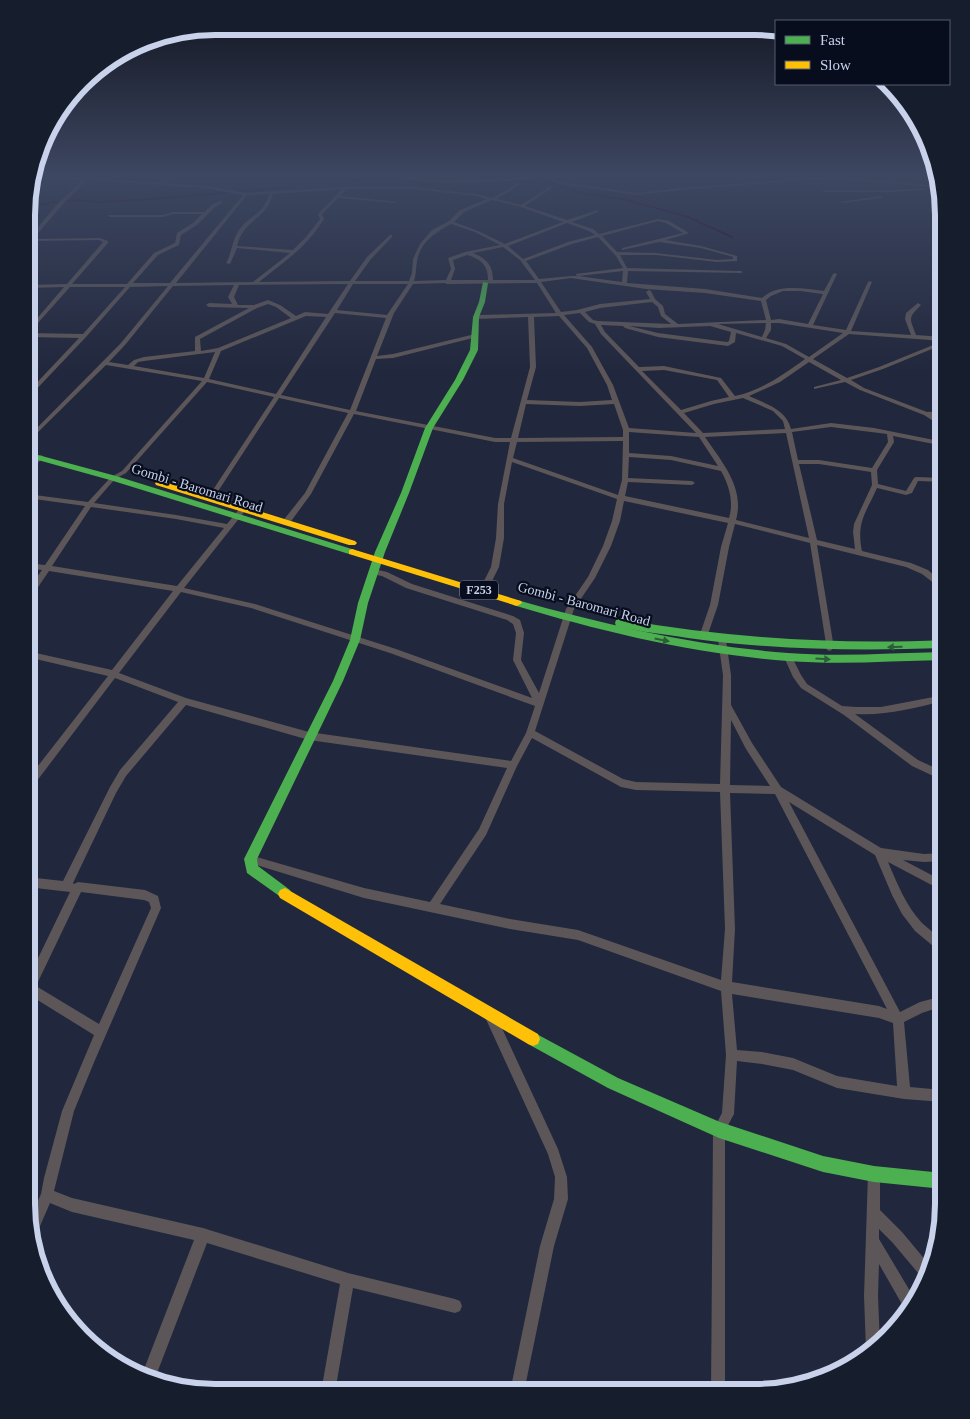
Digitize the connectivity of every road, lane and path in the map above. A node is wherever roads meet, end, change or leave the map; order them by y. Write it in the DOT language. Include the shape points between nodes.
graph roads {
  1 [pos="105,241"];
  2 [pos="178,241"];
  3 [pos="208,241"];
  4 [pos="237,241"];
  5 [pos="304,241"];
  6 [pos="385,241"];
  7 [pos="423,241"];
  8 [pos="497,241"];
  9 [pos="516,241"];
  10 [pos="578,241"];
  11 [pos="605,241"];
  12 [pos="654,241"];
  13 [pos="665,241"];
  14 [pos="506,245"];
  15 [pos="236,247"];
  16 [pos="294,252"];
  17 [pos="615,252"];
  18 [pos="467,253"];
  19 [pos="524,260"];
  20 [pos="228,263"];
  21 [pos="626,269"];
  22 [pos="741,272"];
  23 [pos="835,274"];
  24 [pos="571,277"];
  25 [pos="538,280"];
  26 [pos="487,282"];
  27 [pos="870,282"];
  28 [pos="352,283"];
  29 [pos="411,283"];
  30 [pos="447,283"];
  31 [pos="173,284"];
  32 [pos="237,284"];
  33 [pos="254,284"];
  34 [pos="624,284"];
  35 [pos="70,285"];
  36 [pos="129,285"];
  37 [pos="35,286"];
  38 [pos="664,288"];
  39 [pos="649,292"];
  40 [pos="825,293"];
  41 [pos="653,300"];
  42 [pos="762,300"];
  43 [pos="209,305"];
  44 [pos="918,305"];
  45 [pos="236,306"];
  46 [pos="255,307"];
  47 [pos="581,311"];
  48 [pos="333,313"];
  49 [pos="560,314"];
  50 [pos="531,315"];
  51 [pos="389,317"];
  52 [pos="476,317"];
  53 [pos="295,318"];
  54 [pos="769,321"];
  55 [pos="597,323"];
  56 [pos="624,324"];
  57 [pos="710,324"];
  58 [pos="676,325"];
  59 [pos="688,325"];
  60 [pos="810,325"];
  61 [pos="35,326"];
  62 [pos="734,331"];
  63 [pos="848,332"];
  64 [pos="35,334"];
  65 [pos="84,336"];
  66 [pos="475,336"];
  67 [pos="914,337"];
  68 [pos="684,339"];
  69 [pos="763,339"];
  70 [pos="935,340"];
  71 [pos="935,345"];
  72 [pos="219,350"];
  73 [pos="198,352"];
  74 [pos="373,358"];
  75 [pos="809,358"];
  76 [pos="104,363"];
  77 [pos="129,367"];
  78 [pos="639,369"];
  79 [pos="206,380"];
  80 [pos="848,381"];
  81 [pos="35,388"];
  82 [pos="816,388"];
  83 [pos="276,396"];
  84 [pos="744,396"];
  85 [pos="733,398"];
  86 [pos="524,402"];
  87 [pos="617,402"];
  88 [pos="352,412"];
  89 [pos="679,413"];
  90 [pos="926,414"];
  91 [pos="935,414"];
  92 [pos="935,420"];
  93 [pos="429,428"];
  94 [pos="626,430"];
  95 [pos="788,431"];
  96 [pos="35,433"];
  97 [pos="890,433"];
  98 [pos="701,435"];
  99 [pos="625,439"];
  100 [pos="514,440"];
  101 [pos="935,442"];
  102 [pos="35,448"];
  103 [pos="625,455"];
  104 [pos="35,456"];
  105 [pos="41,457"];
  106 [pos="509,459"];
  107 [pos="795,462"];
  108 [pos="35,464"];
  109 [pos="722,469"];
  110 [pos="874,470"];
  111 [pos="124,472"];
  112 [pos="113,478"];
  113 [pos="625,480"];
  114 [pos="935,480"];
  115 [pos="692,483"];
  116 [pos="875,484"];
  117 [pos="35,497"];
  118 [pos="622,498"];
  119 [pos="210,499"];
  120 [pos="90,504"];
  121 [pos="240,513"];
  122 [pos="286,522"];
  123 [pos="732,522"];
  124 [pos="228,527"];
  125 [pos="813,540"];
  126 [pos="859,552"];
  127 [pos="379,556"];
  128 [pos="35,566"];
  129 [pos="48,568"];
  130 [pos="374,572"];
  131 [pos="935,581"];
  132 [pos="35,586"];
  133 [pos="485,588"];
  134 [pos="179,589"];
  135 [pos="570,613"];
  136 [pos="703,637"];
  137 [pos="354,640"];
  138 [pos="935,644"];
  139 [pos="722,645"];
  140 [pos="830,648"];
  141 [pos="35,656"];
  142 [pos="788,656"];
  143 [pos="935,656"];
  144 [pos="114,674"];
  145 [pos="935,700"];
  146 [pos="184,701"];
  147 [pos="540,704"];
  148 [pos="727,706"];
  149 [pos="838,708"];
  150 [pos="530,733"];
  151 [pos="309,736"];
  152 [pos="513,765"];
  153 [pos="935,772"];
  154 [pos="35,777"];
  155 [pos="726,788"];
  156 [pos="778,790"];
  157 [pos="879,852"];
  158 [pos="935,857"];
  159 [pos="250,859"];
  160 [pos="935,881"];
  161 [pos="35,883"];
  162 [pos="72,887"];
  163 [pos="432,908"];
  164 [pos="935,940"];
  165 [pos="35,974"];
  166 [pos="726,987"];
  167 [pos="35,994"];
  168 [pos="935,1003"];
  169 [pos="490,1014"];
  170 [pos="898,1019"];
  171 [pos="100,1032"];
  172 [pos="732,1056"];
  173 [pos="904,1093"];
  174 [pos="935,1095"];
  175 [pos="719,1130"];
  176 [pos="874,1174"];
  177 [pos="935,1180"];
  178 [pos="47,1195"];
  179 [pos="874,1213"];
  180 [pos="36,1220"];
  181 [pos="203,1235"];
  182 [pos="873,1241"];
  183 [pos="923,1268"];
  184 [pos="348,1280"];
  185 [pos="907,1300"];
  186 [pos="455,1306"];
  187 [pos="873,1340"];
  188 [pos="150,1372"];
  189 [pos="329,1384"];
  190 [pos="519,1384"];
  191 [pos="718,1384"];
  1 -- 35 [label="street"];
  2 -- 36 [label="street" via="175,246 156,254"];
  3 -- 31 [label="street"];
  4 -- 15 [label="street"];
  5 -- 16 [label="street"];
  6 -- 28 [label="street"];
  7 -- 29 [label="street" via="415,259"];
  8 -- 14 [label="street"];
  9 -- 14 [label="street"];
  10 -- 19 [label="street"];
  11 -- 17 [label="street"];
  12 -- 17 [label="street"];
  13 -- 17 [label="street" via="701,247 736,258 717,260"];
  14 -- 18 [label="street"];
  14 -- 19 [label="street"];
  15 -- 16 [label="street"];
  15 -- 20 [label="street"];
  16 -- 33 [label="street"];
  17 -- 21 [label="street"];
  18 -- 26 [label="street" via="488,264"];
  18 -- 30 [label="street" via="450,259 453,269"];
  19 -- 25 [label="street"];
  21 -- 22 [label="street"];
  21 -- 24 [label="street"];
  21 -- 34 [label="street"];
  23 -- 40 [label="street"];
  24 -- 25 [label="street"];
  24 -- 34 [label="street"];
  25 -- 26 [label="street"];
  25 -- 49 [label="street"];
  26 -- 30 [label="street"];
  26 -- 52 [label="main road"];
  27 -- 63 [label="street"];
  28 -- 29 [label="street"];
  28 -- 33 [label="street"];
  28 -- 48 [label="street"];
  29 -- 30 [label="street"];
  29 -- 51 [label="street"];
  31 -- 32 [label="street"];
  31 -- 36 [label="street"];
  31 -- 76 [label="street"];
  32 -- 33 [label="street"];
  32 -- 45 [label="street" via="231,297"];
  34 -- 38 [label="street"];
  34 -- 39 [label="street"];
  35 -- 36 [label="street"];
  35 -- 37 [label="street"];
  35 -- 61 [label="street"];
  36 -- 65 [label="street"];
  38 -- 39 [label="street"];
  38 -- 42 [label="street"];
  39 -- 41 [label="street"];
  40 -- 42 [label="street" via="781,290"];
  40 -- 60 [label="street"];
  41 -- 47 [label="street"];
  41 -- 58 [label="street" via="663,315"];
  42 -- 54 [label="street" via="766,302"];
  43 -- 45 [label="street"];
  44 -- 67 [label="street" via="909,313 908,320"];
  45 -- 46 [label="street"];
  46 -- 53 [label="street" via="268,302"];
  46 -- 73 [label="street" via="197,338"];
  47 -- 49 [label="street"];
  47 -- 55 [label="street"];
  48 -- 51 [label="street"];
  48 -- 53 [label="street" via="308,313"];
  48 -- 83 [label="street"];
  49 -- 50 [label="street"];
  49 -- 87 [label="street" via="589,347"];
  50 -- 52 [label="street"];
  50 -- 86 [label="street" via="534,367"];
  51 -- 74 [label="street"];
  52 -- 66 [label="main road"];
  53 -- 72 [label="street"];
  54 -- 57 [label="street"];
  54 -- 60 [label="street"];
  54 -- 69 [label="street" via="769,329"];
  55 -- 56 [label="street"];
  55 -- 78 [label="street"];
  56 -- 58 [label="street"];
  56 -- 68 [label="street" via="637,331"];
  57 -- 59 [label="street"];
  57 -- 62 [label="street"];
  58 -- 59 [label="street"];
  59 -- 68 [label="street"];
  60 -- 63 [label="street"];
  62 -- 68 [label="street" via="731,344"];
  62 -- 69 [label="street"];
  63 -- 67 [label="street"];
  63 -- 75 [label="street"];
  64 -- 65 [label="street"];
  65 -- 81 [label="street"];
  66 -- 74 [label="street"];
  66 -- 93 [label="main road" via="469,362"];
  67 -- 70 [label="street"];
  69 -- 75 [label="street"];
  71 -- 80 [label="street"];
  72 -- 73 [label="street"];
  72 -- 79 [label="street"];
  73 -- 77 [label="street" via="140,360"];
  74 -- 88 [label="street"];
  75 -- 80 [label="street"];
  75 -- 84 [label="street" via="778,382"];
  76 -- 77 [label="street"];
  76 -- 96 [label="street"];
  77 -- 79 [label="street"];
  78 -- 85 [label="street" via="664,368 719,379"];
  78 -- 89 [label="street"];
  79 -- 83 [label="street"];
  79 -- 111 [label="street"];
  80 -- 82 [label="street"];
  80 -- 90 [label="street"];
  83 -- 88 [label="street"];
  83 -- 119 [label="street"];
  84 -- 85 [label="street"];
  84 -- 95 [label="street" via="782,415"];
  85 -- 89 [label="street"];
  86 -- 87 [label="street"];
  86 -- 100 [label="street"];
  87 -- 94 [label="street"];
  88 -- 93 [label="street"];
  88 -- 122 [label="street" via="308,494"];
  89 -- 98 [label="street"];
  90 -- 91 [label="street"];
  90 -- 92 [label="street"];
  93 -- 100 [label="street" via="495,440"];
  93 -- 127 [label="main road"];
  94 -- 98 [label="street"];
  94 -- 99 [label="street"];
  95 -- 97 [label="street" via="831,424"];
  95 -- 98 [label="street"];
  95 -- 107 [label="street"];
  97 -- 101 [label="street"];
  97 -- 110 [label="street" via="891,442"];
  98 -- 109 [label="street"];
  99 -- 100 [label="street"];
  99 -- 103 [label="street"];
  100 -- 106 [label="street"];
  102 -- 111 [label="main road, Gombi - Baromari Road / F253"];
  103 -- 109 [label="street" via="671,458"];
  103 -- 113 [label="street"];
  104 -- 105 [label="main road, Gombi - Baromari Road / F253"];
  105 -- 108 [label="street"];
  105 -- 112 [label="main road, Gombi - Baromari Road / F253"];
  106 -- 118 [label="street"];
  106 -- 133 [label="street" via="501,504 499,547 495,567"];
  107 -- 110 [label="street"];
  107 -- 125 [label="street"];
  109 -- 123 [label="street" via="734,490 736,503"];
  110 -- 116 [label="street"];
  111 -- 112 [label="street"];
  111 -- 119 [label="main road, Gombi - Baromari Road / F253"];
  112 -- 120 [label="street"];
  112 -- 121 [label="main road, Gombi - Baromari Road / F253"];
  113 -- 115 [label="street"];
  113 -- 118 [label="street"];
  114 -- 116 [label="street" via="916,479 910,492 906,493"];
  116 -- 126 [label="street" via="855,524"];
  117 -- 120 [label="street"];
  118 -- 123 [label="street"];
  118 -- 135 [label="street" via="607,546"];
  119 -- 121 [label="main road, Gombi - Baromari Road / F253"];
  120 -- 124 [label="street"];
  120 -- 129 [label="street"];
  121 -- 122 [label="main road, Gombi - Baromari Road / F253"];
  121 -- 124 [label="street"];
  121 -- 127 [label="main road, Gombi - Baromari Road / F253"];
  122 -- 127 [label="main road, Gombi - Baromari Road / F253"];
  123 -- 125 [label="street"];
  123 -- 136 [label="street" via="714,605"];
  124 -- 134 [label="street"];
  125 -- 126 [label="street"];
  125 -- 140 [label="street"];
  126 -- 131 [label="street" via="908,565"];
  127 -- 130 [label="main road"];
  127 -- 133 [label="main road, Gombi - Baromari Road / F253"];
  128 -- 129 [label="street"];
  129 -- 132 [label="street"];
  129 -- 134 [label="street"];
  130 -- 137 [label="main road"];
  130 -- 147 [label="street" via="517,622 520,633 518,660"];
  133 -- 135 [label="main road, Gombi - Baromari Road / F253"];
  134 -- 137 [label="street" via="287,616"];
  134 -- 144 [label="street"];
  135 -- 136 [label="main road, Gombi - Baromari Road / F253"];
  135 -- 139 [label="main road, Gombi - Baromari Road / F253, one-way" via="663,640"];
  135 -- 147 [label="street"];
  136 -- 139 [label="main road, Gombi - Baromari Road / F253"];
  137 -- 147 [label="street"];
  137 -- 151 [label="main road" via="338,681"];
  138 -- 140 [label="main road, Gombi - Baromari Road / F253, one-way"];
  139 -- 140 [label="main road, Gombi - Baromari Road / F253"];
  139 -- 142 [label="main road, Gombi - Baromari Road / F253"];
  139 -- 148 [label="street" via="727,675"];
  141 -- 144 [label="street"];
  142 -- 143 [label="main road, Gombi - Baromari Road / F253, one-way" via="832,659"];
  142 -- 149 [label="street" via="804,686"];
  144 -- 146 [label="street"];
  144 -- 154 [label="street"];
  145 -- 149 [label="street" via="886,711 859,712"];
  146 -- 151 [label="street"];
  146 -- 162 [label="street" via="124,773 108,798"];
  147 -- 150 [label="street"];
  148 -- 155 [label="street"];
  148 -- 156 [label="street"];
  149 -- 153 [label="street" via="915,763"];
  150 -- 152 [label="street"];
  150 -- 155 [label="street" via="622,783"];
  151 -- 152 [label="street"];
  151 -- 159 [label="main road"];
  152 -- 163 [label="street" via="483,832"];
  155 -- 156 [label="street"];
  155 -- 166 [label="street" via="730,929"];
  156 -- 157 [label="street"];
  156 -- 170 [label="street"];
  157 -- 158 [label="street"];
  157 -- 160 [label="street"];
  157 -- 164 [label="street" via="906,909 918,926"];
  159 -- 163 [label="street" via="364,893"];
  159 -- 169 [label="main road" via="252,869 290,897"];
  161 -- 162 [label="street"];
  162 -- 165 [label="street"];
  162 -- 171 [label="street" via="146,895 154,899 156,908"];
  163 -- 166 [label="street" via="578,935"];
  166 -- 170 [label="street" via="879,1012"];
  166 -- 172 [label="street"];
  167 -- 171 [label="street"];
  168 -- 170 [label="street"];
  169 -- 175 [label="main road" via="613,1083"];
  169 -- 190 [label="street" via="562,1177 561,1199 547,1246"];
  170 -- 173 [label="street"];
  171 -- 178 [label="street" via="68,1111"];
  172 -- 173 [label="street" via="793,1064 837,1082"];
  172 -- 175 [label="street" via="728,1114"];
  173 -- 174 [label="street"];
  175 -- 176 [label="main road" via="823,1164"];
  175 -- 191 [label="street"];
  176 -- 177 [label="main road"];
  176 -- 179 [label="street"];
  178 -- 180 [label="street"];
  178 -- 181 [label="street" via="72,1204"];
  179 -- 182 [label="street"];
  179 -- 183 [label="street"];
  181 -- 184 [label="street"];
  181 -- 188 [label="street"];
  182 -- 185 [label="street"];
  182 -- 187 [label="street"];
  184 -- 186 [label="street"];
  184 -- 189 [label="street"];
}
